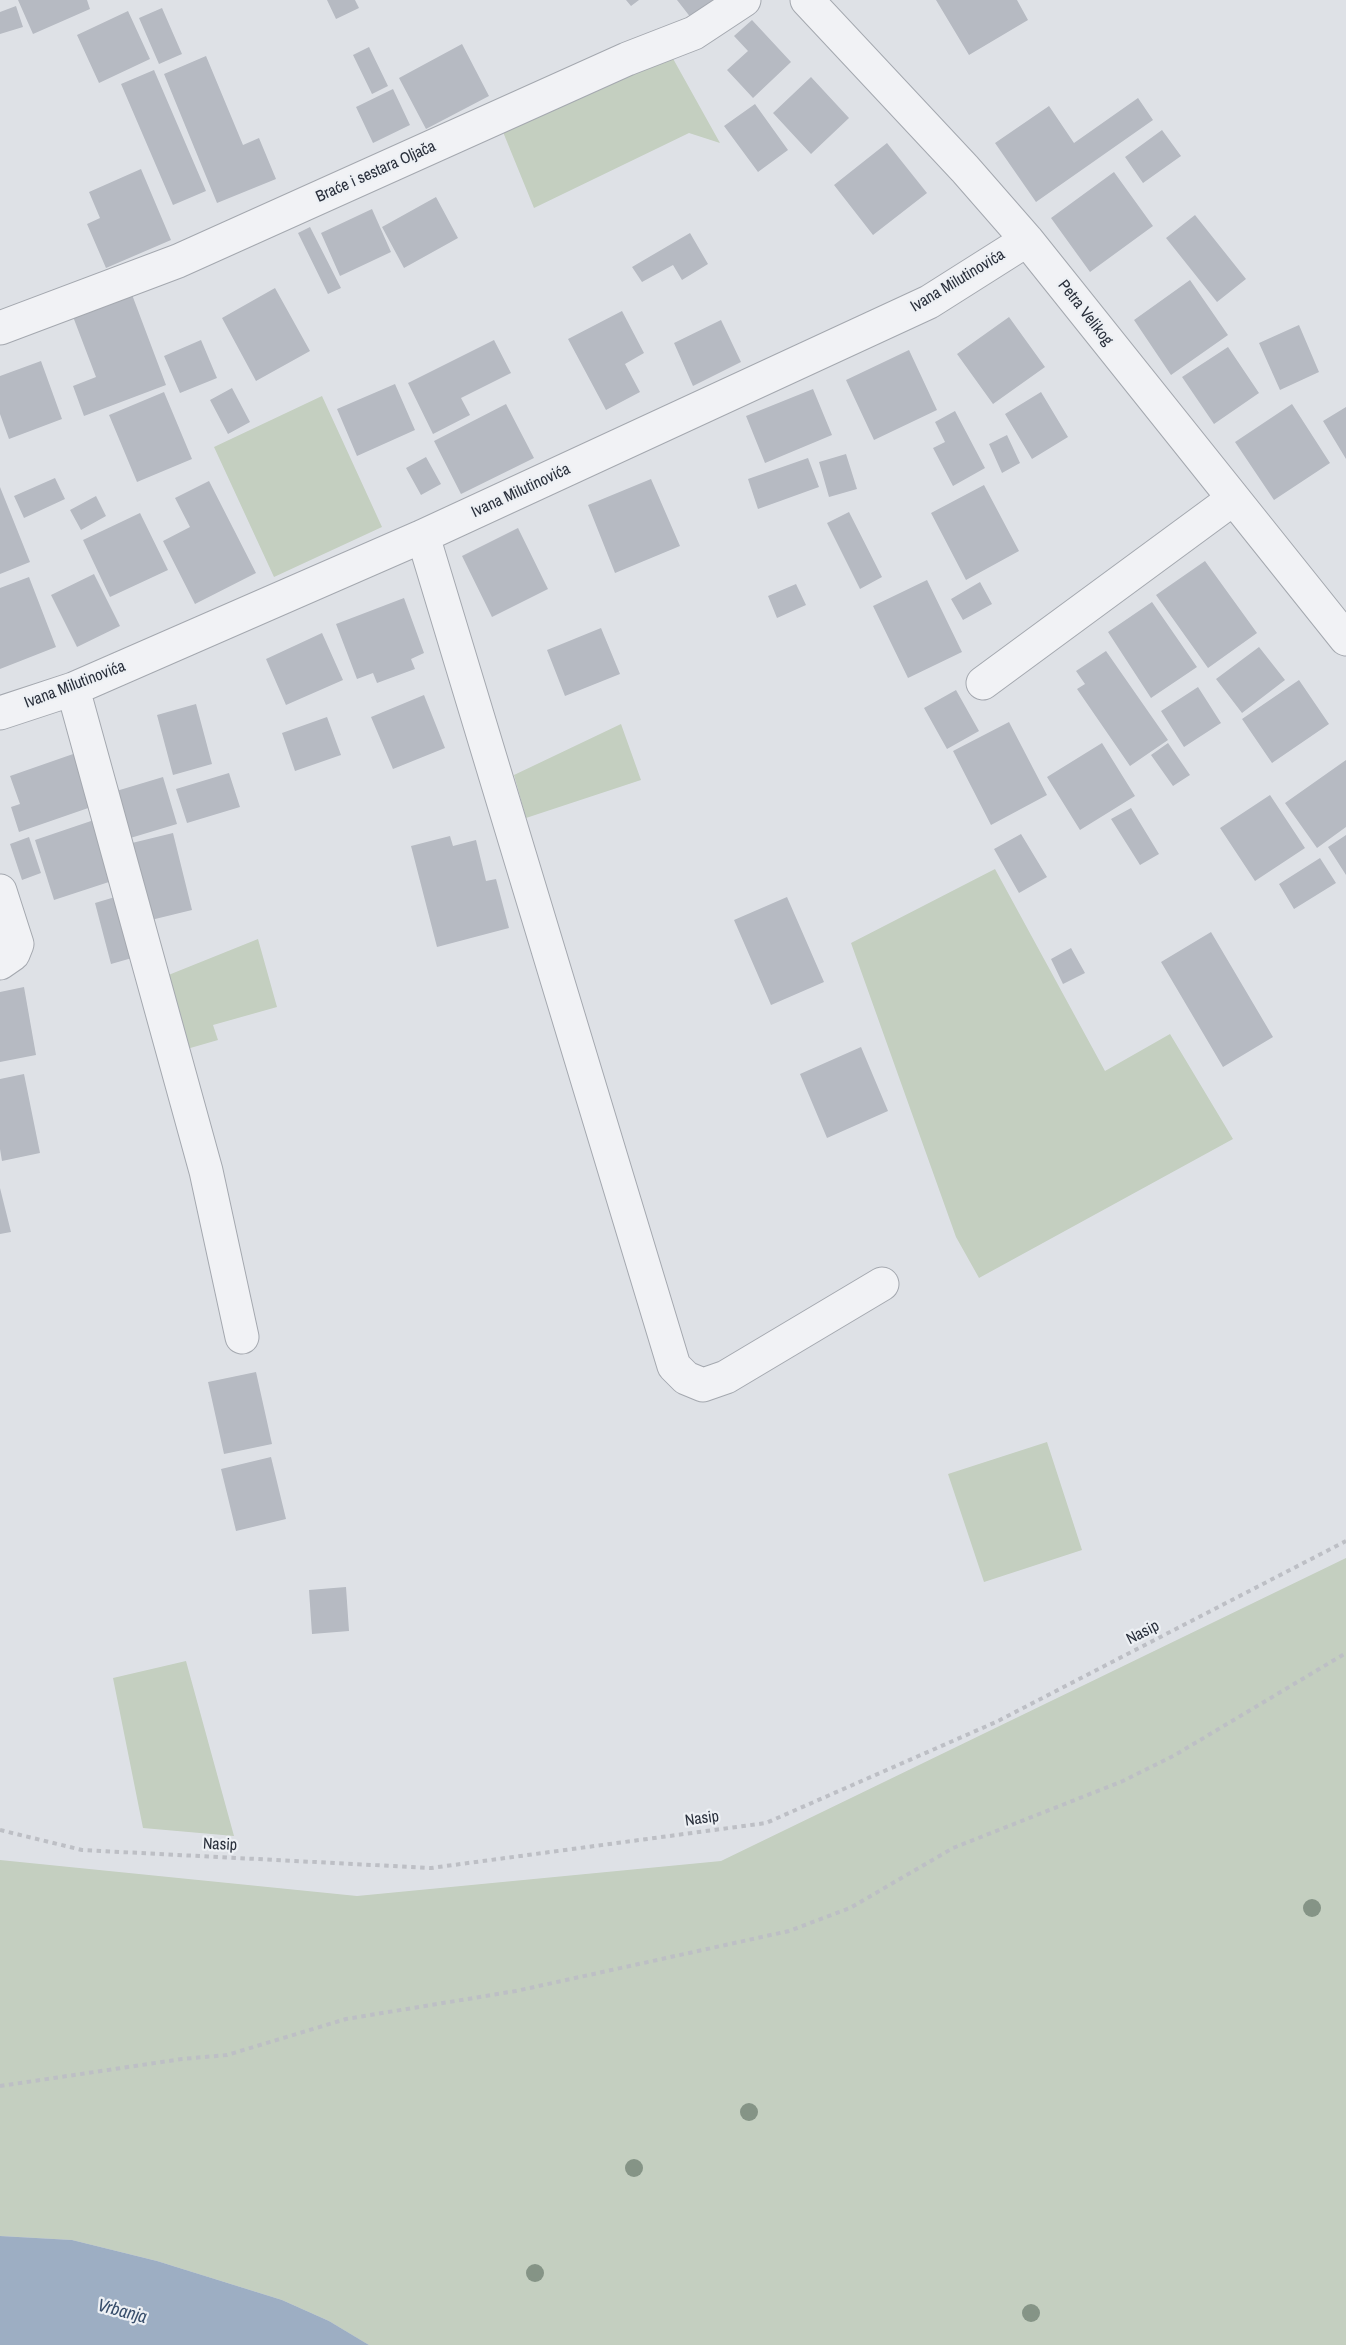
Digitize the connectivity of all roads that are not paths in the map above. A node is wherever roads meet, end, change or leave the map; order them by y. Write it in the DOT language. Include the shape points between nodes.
graph roads {
  1 [pos="744,0"];
  2 [pos="807,0"];
  3 [pos="1027,240"];
  4 [pos="0,328"];
  5 [pos="1233,499"];
  6 [pos="423,536"];
  7 [pos="1346,639"];
  8 [pos="983,683"];
  9 [pos="73,689"];
  10 [pos="0,713"];
  11 [pos="0,891"];
  12 [pos="0,963"];
  13 [pos="882,1284"];
  14 [pos="242,1337"];
  1 -- 4 [label="street, Braće i sestara Oljača" via="694,33 627,59 178,261"];
  2 -- 3 [label="street, Petra Velikog"];
  3 -- 5 [label="street, Petra Velikog"];
  3 -- 6 [label="street, Ivana Milutinovića" via="929,302"];
  5 -- 7 [label="street, Petra Velikog"];
  5 -- 8 [label="street"];
  6 -- 9 [label="street, Ivana Milutinovića"];
  6 -- 13 [label="street" via="674,1366 686,1378 703,1385 726,1377"];
  9 -- 10 [label="street, Ivana Milutinovića"];
  9 -- 14 [label="street" via="206,1171"];
  11 -- 12 [label="street" via="17,944 13,954"];
}
